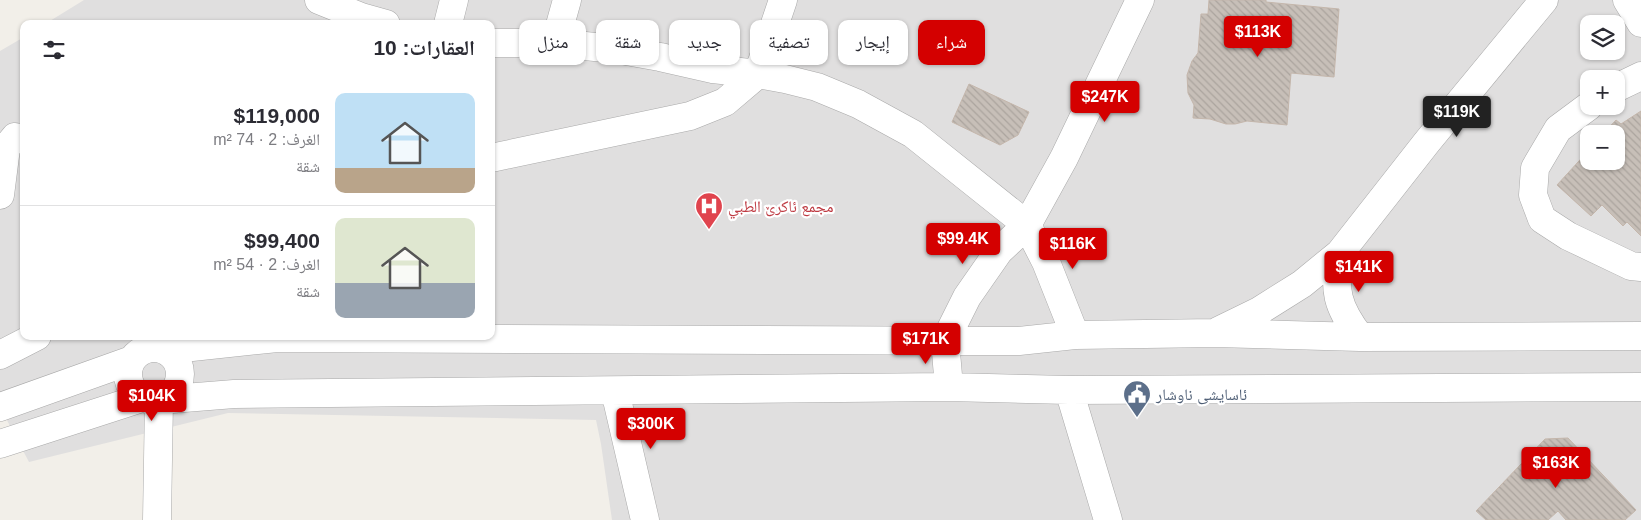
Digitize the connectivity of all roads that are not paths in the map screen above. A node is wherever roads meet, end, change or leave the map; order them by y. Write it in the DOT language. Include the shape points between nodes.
graph roads {
  1 [pos="319,0"];
  2 [pos="454,0"];
  3 [pos="566,0"];
  4 [pos="783,0"];
  5 [pos="1140,0"];
  6 [pos="1544,0"];
  7 [pos="372,20"];
  8 [pos="449,20"];
  9 [pos="561,20"];
  10 [pos="495,43"];
  11 [pos="519,43"];
  12 [pos="586,46"];
  13 [pos="758,74"];
  14 [pos="1641,76"];
  15 [pos="1625,84"];
  16 [pos="1580,113"];
  17 [pos="15,137"];
  18 [pos="495,157"];
  19 [pos="0,195"];
  20 [pos="1028,225"];
  21 [pos="1340,253"];
  22 [pos="1641,267"];
  23 [pos="1215,333"];
  24 [pos="1075,336"];
  25 [pos="1641,336"];
  26 [pos="1360,337"];
  27 [pos="495,338"];
  28 [pos="28,340"];
  29 [pos="244,340"];
  30 [pos="946,340"];
  31 [pos="146,349"];
  32 [pos="0,354"];
  33 [pos="949,387"];
  34 [pos="1641,387"];
  35 [pos="615,390"];
  36 [pos="1069,390"];
  37 [pos="151,399"];
  38 [pos="0,407"];
  39 [pos="0,444"];
  40 [pos="1102,518"];
  41 [pos="157,520"];
  42 [pos="645,520"];
  1 -- 7 [label="street"];
  2 -- 8 [label="street"];
  3 -- 9 [label="street"];
  4 -- 13 [label="street"];
  5 -- 20 [label="street"];
  6 -- 21 [label="street"];
  10 -- 11 [label="street"];
  12 -- 13 [label="street"];
  13 -- 18 [label="street" via="726,102 697,114"];
  13 -- 20 [label="street" via="817,87 858,104 913,134"];
  14 -- 15 [label="street"];
  16 -- 22 [label="street" via="1558,129 1535,168 1533,196 1542,219 1568,236 1630,266"];
  17 -- 19 [label="street" via="6,148"];
  20 -- 24 [label="street"];
  20 -- 30 [label="street" via="994,258 967,297"];
  21 -- 23 [label="street" via="1302,284"];
  21 -- 26 [label="street" via="1336,275 1338,298 1346,319"];
  23 -- 24 [label="street"];
  23 -- 26 [label="street"];
  24 -- 30 [label="street" via="1019,341"];
  25 -- 26 [label="street"];
  27 -- 30 [label="street"];
  28 -- 32 [label="street"];
  29 -- 31 [label="street"];
  30 -- 33 [label="street"];
  31 -- 37 [label="street" via="128,368 131,386 136,393"];
  31 -- 37 [label="street" via="172,354 181,370 181,379 173,393"];
  31 -- 38 [label="street"];
  33 -- 35 [label="street"];
  33 -- 36 [label="street"];
  34 -- 36 [label="street"];
  35 -- 37 [label="street" via="234,394"];
  35 -- 42 [label="street"];
  36 -- 40 [label="street"];
  37 -- 39 [label="street"];
  37 -- 41 [label="street"];
}
